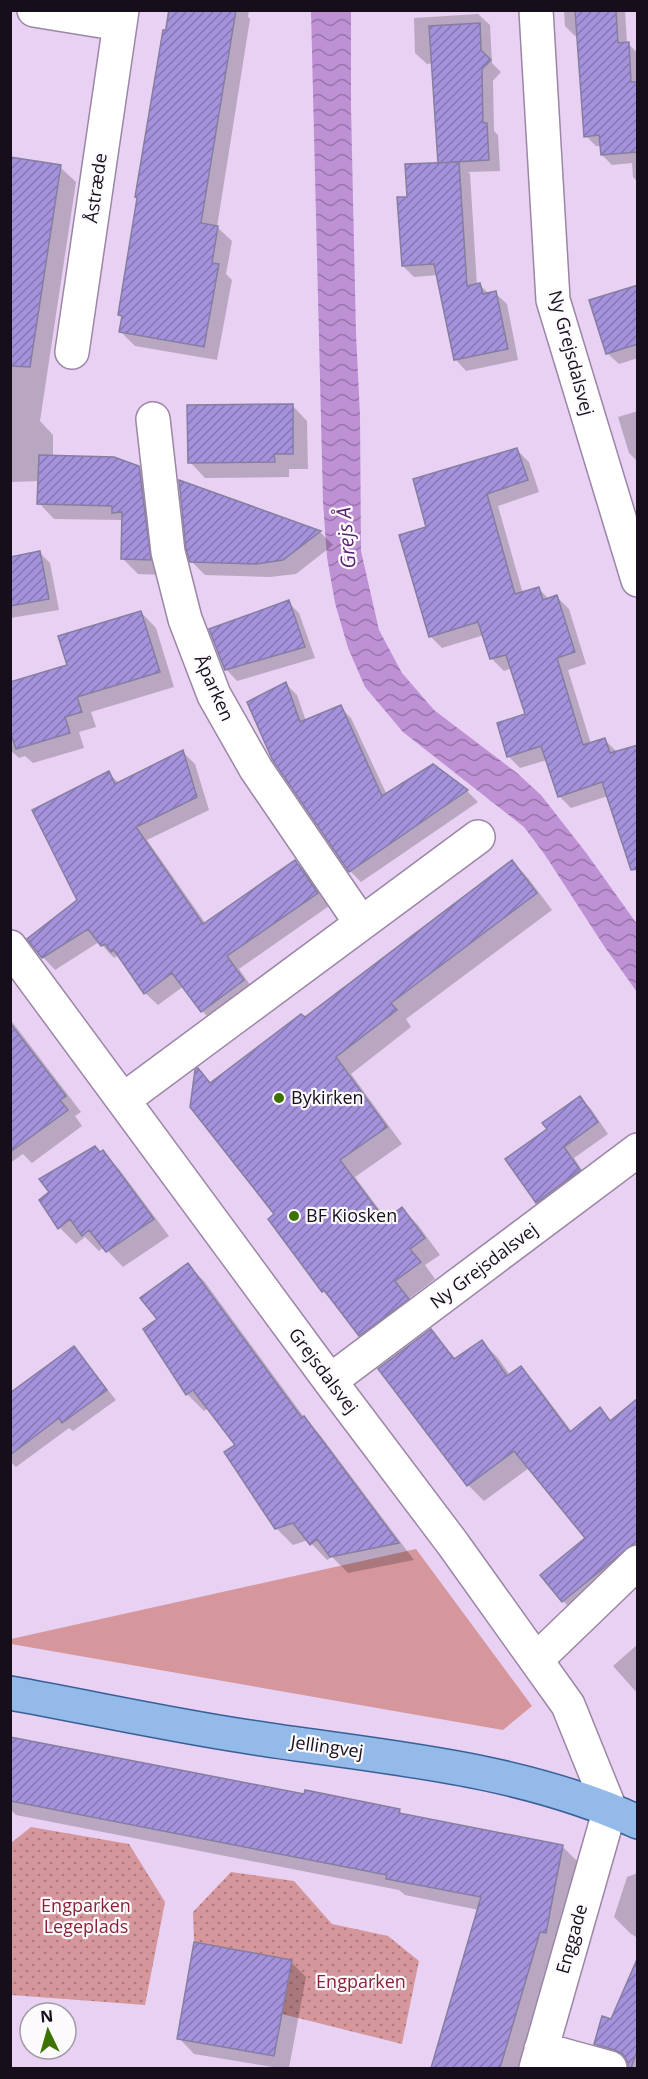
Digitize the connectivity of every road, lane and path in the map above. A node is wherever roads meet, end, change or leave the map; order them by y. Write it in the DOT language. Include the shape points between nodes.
graph roads {
  1 [pos="34,10"];
  2 [pos="536,10"];
  3 [pos="121,17"];
  4 [pos="72,352"];
  5 [pos="153,419"];
  6 [pos="638,580"];
  7 [pos="478,837"];
  8 [pos="361,923"];
  9 [pos="10,947"];
  10 [pos="123,1100"];
  11 [pos="638,1150"];
  12 [pos="330,1381"];
  13 [pos="638,1562"];
  14 [pos="536,1660"];
  15 [pos="10,1693"];
  16 [pos="624,1815"];
  17 [pos="538,2059"];
  18 [pos="610,2068"];
  1 -- 3 [label="street, Åstræde"];
  2 -- 6 [label="street, Ny Grejsdalsvej" via="553,300"];
  3 -- 4 [label="street, Åstræde"];
  5 -- 8 [label="street, Åparken" via="168,552 185,619 214,695 256,769"];
  7 -- 8 [label="street"];
  8 -- 10 [label="street"];
  9 -- 10 [label="street, Grejsdalsvej"];
  10 -- 12 [label="street, Grejsdalsvej"];
  11 -- 12 [label="street, Ny Grejsdalsvej"];
  12 -- 14 [label="street, Grejsdalsvej"];
  13 -- 14 [label="street"];
  14 -- 16 [label="street, Grejsdalsvej" via="568,1705"];
  15 -- 16 [label="main road, Jellingvej" via="243,1736 472,1770"];
  16 -- 17 [label="street, Enggade" via="583,1899"];
  17 -- 18 [label="street"];
}
